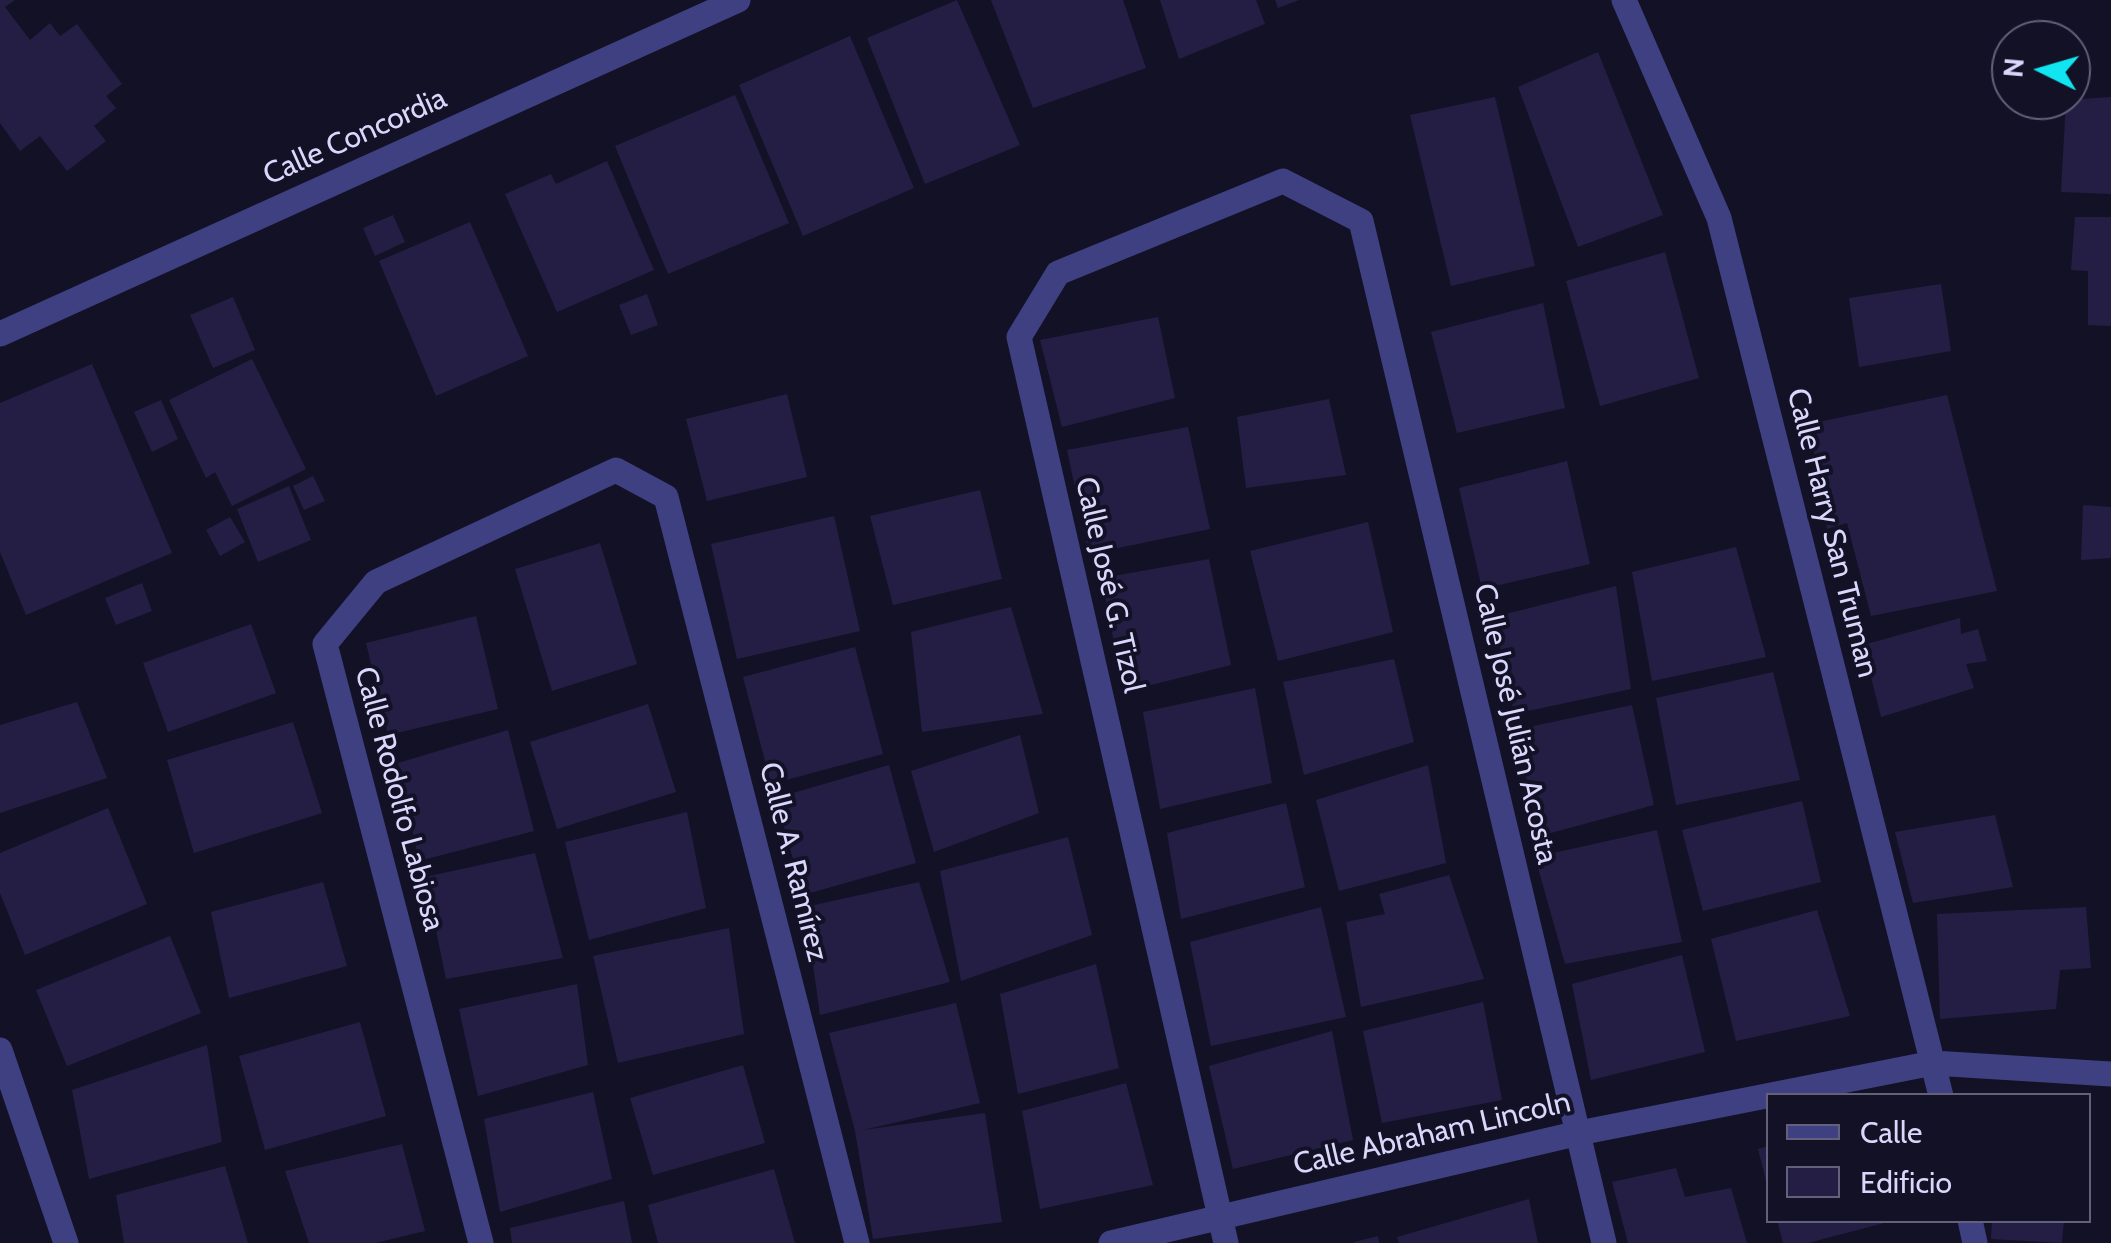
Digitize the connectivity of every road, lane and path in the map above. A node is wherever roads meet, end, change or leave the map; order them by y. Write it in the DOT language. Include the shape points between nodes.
graph roads {
  1 [pos="738,0"];
  2 [pos="1624,0"];
  3 [pos="1362,220"];
  4 [pos="0,334"];
  5 [pos="666,497"];
  6 [pos="0,1050"];
  7 [pos="1933,1063"];
  8 [pos="2111,1074"];
  9 [pos="1781,1093"];
  10 [pos="1940,1093"];
  11 [pos="1766,1096"];
  12 [pos="1579,1133"];
  13 [pos="1220,1217"];
  14 [pos="66,1243"];
  15 [pos="481,1243"];
  16 [pos="856,1243"];
  17 [pos="1111,1243"];
  18 [pos="1226,1243"];
  19 [pos="1604,1243"];
  1 -- 4 [label="street, Calle Concordia"];
  2 -- 7 [label="street, Calle Harry San Truman" via="1719,218"];
  3 -- 12 [label="street, Calle José Julián Acosta"];
  3 -- 13 [label="street, Calle José G. Tizol" via="1283,181 1058,273 1018,338"];
  5 -- 15 [label="street, Calle Rodolfo Labiosa" via="616,470 376,582 325,644"];
  5 -- 16 [label="street, Calle A. Ramírez"];
  6 -- 14 [label="street"];
  7 -- 8 [label="street, Calle Abraham Lincoln"];
  7 -- 9 [label="street, Calle Abraham Lincoln"];
  7 -- 10 [label="street, Calle Harry San Truman"];
  11 -- 12 [label="street, Calle Abraham Lincoln"];
  12 -- 13 [label="street, Calle Abraham Lincoln"];
  12 -- 19 [label="street, Calle José Julián Acosta"];
  13 -- 17 [label="street, Calle Abraham Lincoln"];
  13 -- 18 [label="street, Calle José G. Tizol"];
}
